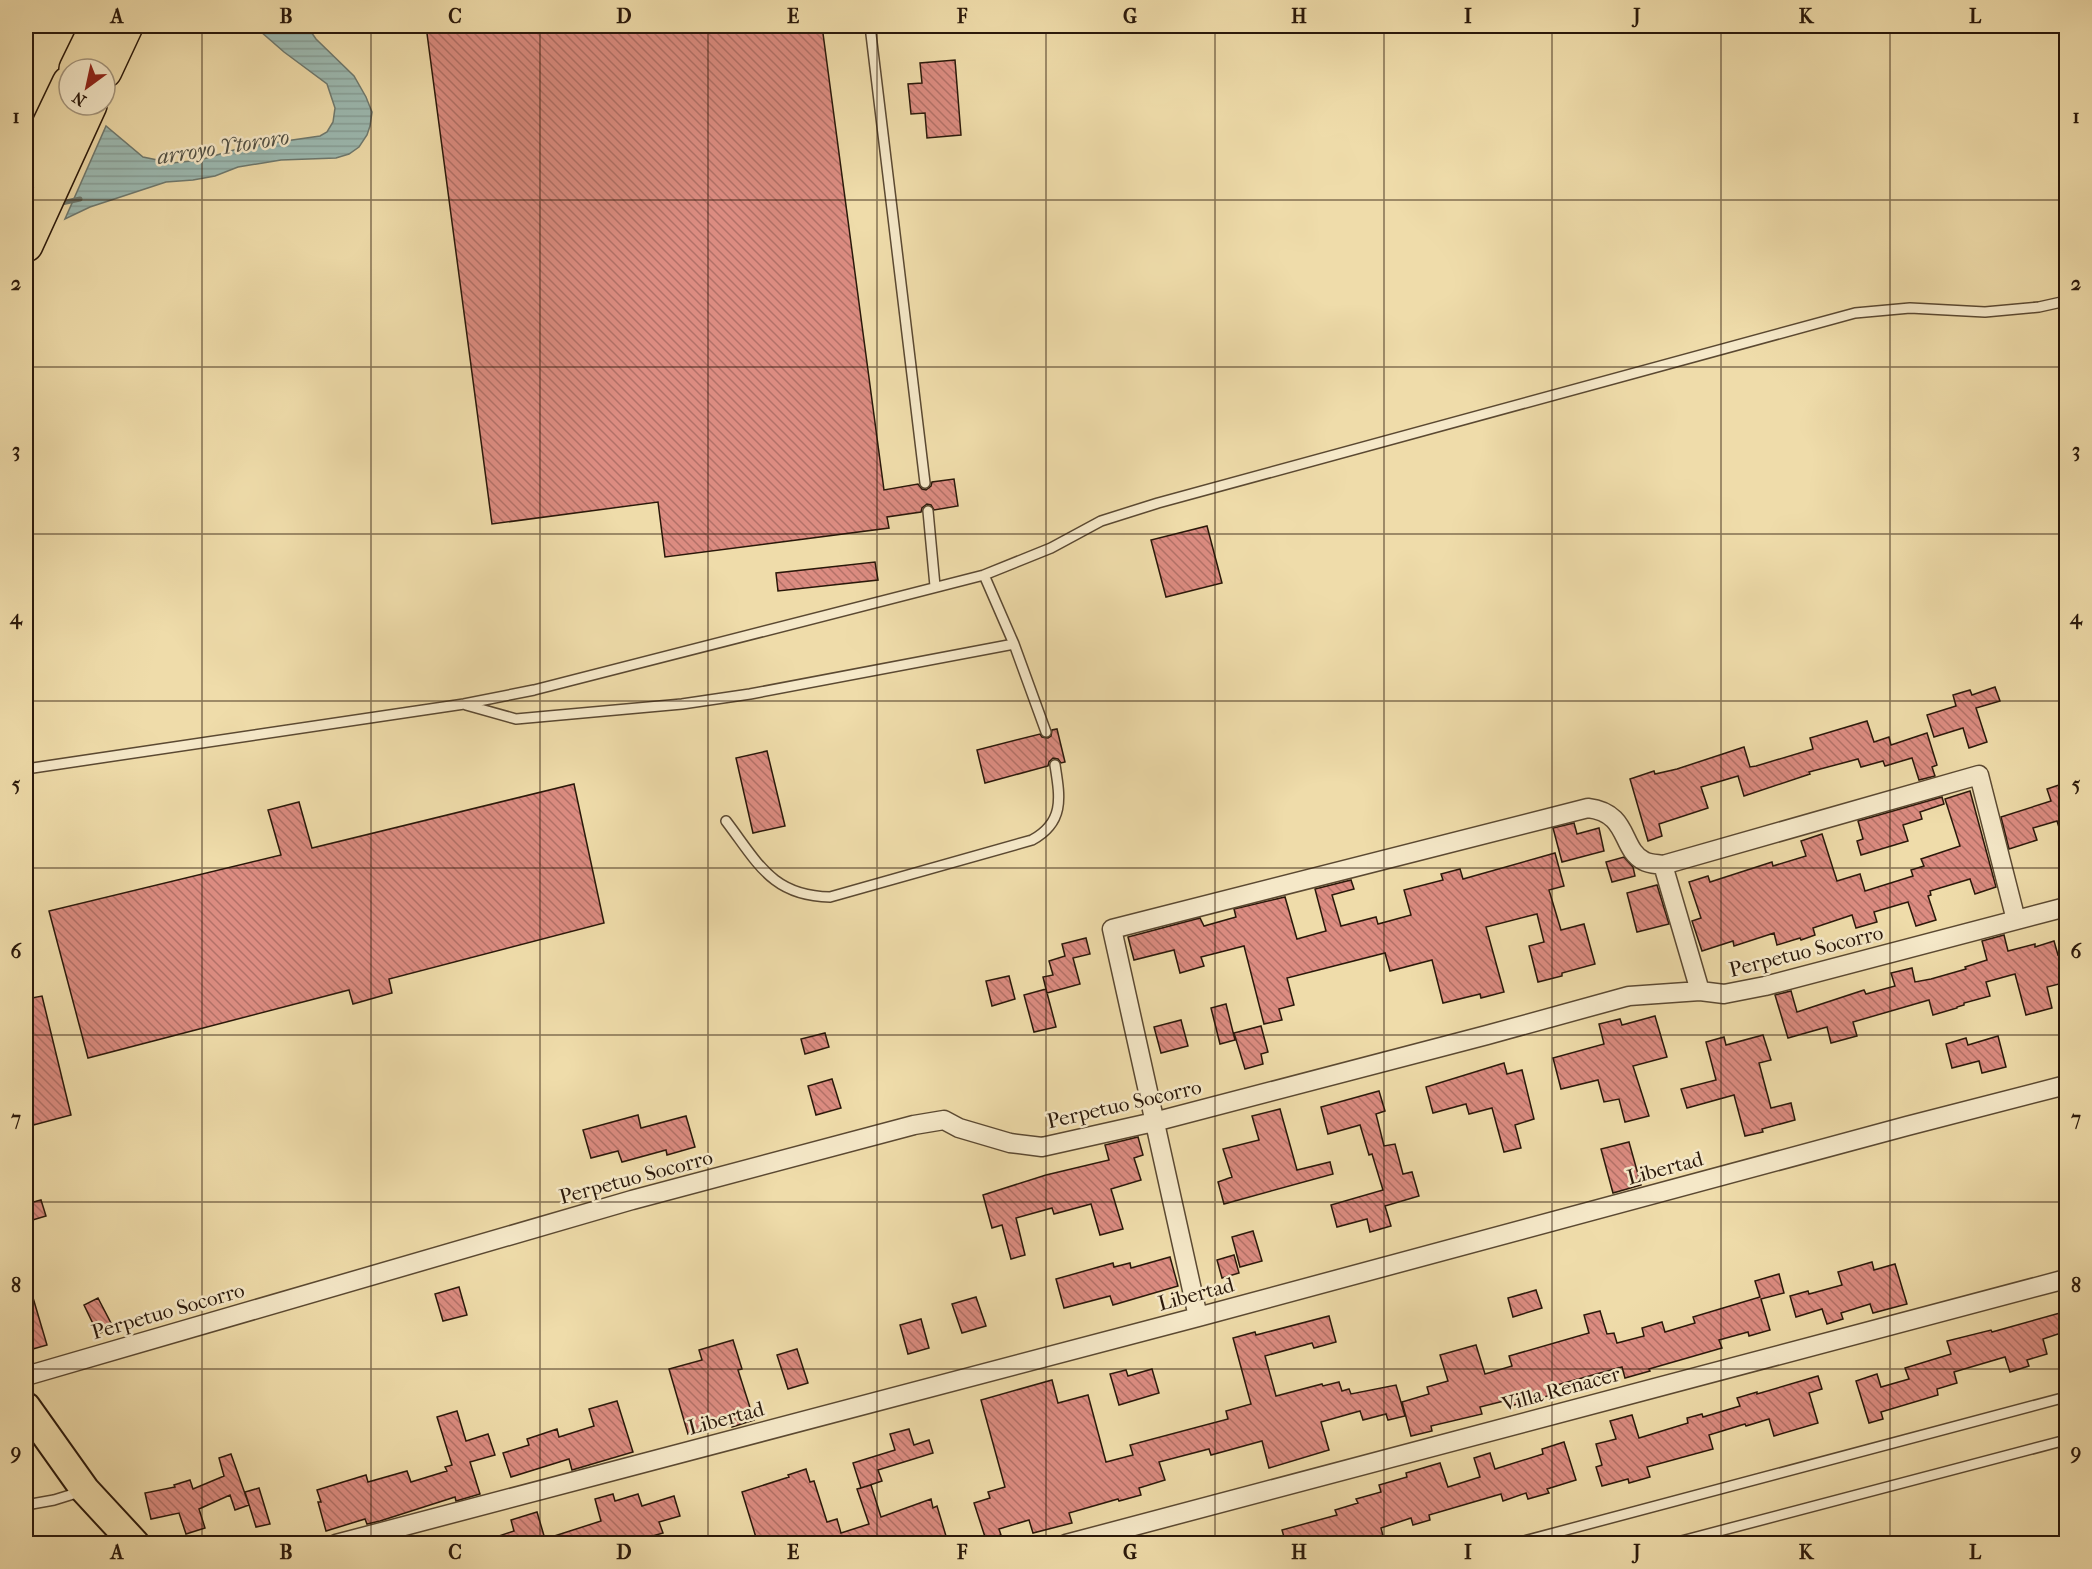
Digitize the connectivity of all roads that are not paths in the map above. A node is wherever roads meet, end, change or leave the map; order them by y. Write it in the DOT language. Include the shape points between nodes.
graph roads {
  1 [pos="97,26"];
  2 [pos="126,26"];
  3 [pos="870,26"];
  4 [pos="82,57"];
  5 [pos="112,57"];
  6 [pos="57,108"];
  7 [pos="84,117"];
  8 [pos="26,173"];
  9 [pos="26,245"];
  10 [pos="2067,301"];
  11 [pos="925,483"];
  12 [pos="928,511"];
  13 [pos="984,575"];
  14 [pos="935,586"];
  15 [pos="1014,644"];
  16 [pos="464,704"];
  17 [pos="1046,732"];
  18 [pos="1055,765"];
  19 [pos="26,770"];
  20 [pos="726,821"];
  21 [pos="1663,865"];
  22 [pos="2067,908"];
  23 [pos="2016,920"];
  24 [pos="1700,992"];
  25 [pos="2067,1085"];
  26 [pos="1154,1122"];
  27 [pos="2067,1279"];
  28 [pos="1198,1317"];
  29 [pos="26,1376"];
  30 [pos="2067,1397"];
  31 [pos="26,1407"];
  32 [pos="2067,1440"];
  33 [pos="85,1490"];
  34 [pos="26,1505"];
  35 [pos="135,1544"];
  36 [pos="336,1544"];
  37 [pos="1066,1544"];
  38 [pos="1513,1544"];
  39 [pos="1670,1544"];
  1 -- 4 [label="highway"];
  2 -- 5 [label="highway"];
  3 -- 11 [label="lane"];
  6 -- 8 [label="highway"];
  7 -- 9 [label="highway"];
  10 -- 13 [label="lane" via="1984,312 1910,308 1855,313 1158,503 1101,521 1051,548"];
  12 -- 14 [label="lane"];
  13 -- 14 [label="lane"];
  13 -- 15 [label="lane"];
  14 -- 16 [label="lane" via="534,690"];
  15 -- 16 [label="lane" via="682,704 516,719"];
  15 -- 17 [label="lane"];
  16 -- 19 [label="lane"];
  18 -- 20 [label="lane" via="1058,811 1041,835 830,897 786,889 770,878"];
  21 -- 23 [label="street" via="1979,775"];
  21 -- 24 [label="street"];
  21 -- 26 [label="street" via="1644,861 1611,816 1588,808 1112,928"];
  22 -- 23 [label="street, Perpetuo Socorro"];
  23 -- 24 [label="street, Perpetuo Socorro" via="1765,986 1724,994"];
  24 -- 26 [label="street, Perpetuo Socorro" via="1629,996"];
  25 -- 28 [label="street, Libertad"];
  26 -- 28 [label="street"];
  26 -- 29 [label="street, Perpetuo Socorro" via="1042,1147 1010,1143 944,1120 914,1125 632,1200"];
  27 -- 37 [label="street, Villa Renacer"];
  28 -- 36 [label="street, Libertad"];
  30 -- 38 [label="lane"];
  31 -- 33 [label="main road"];
  32 -- 39 [label="lane"];
  33 -- 34 [label="lane"];
  33 -- 35 [label="main road"];
}
